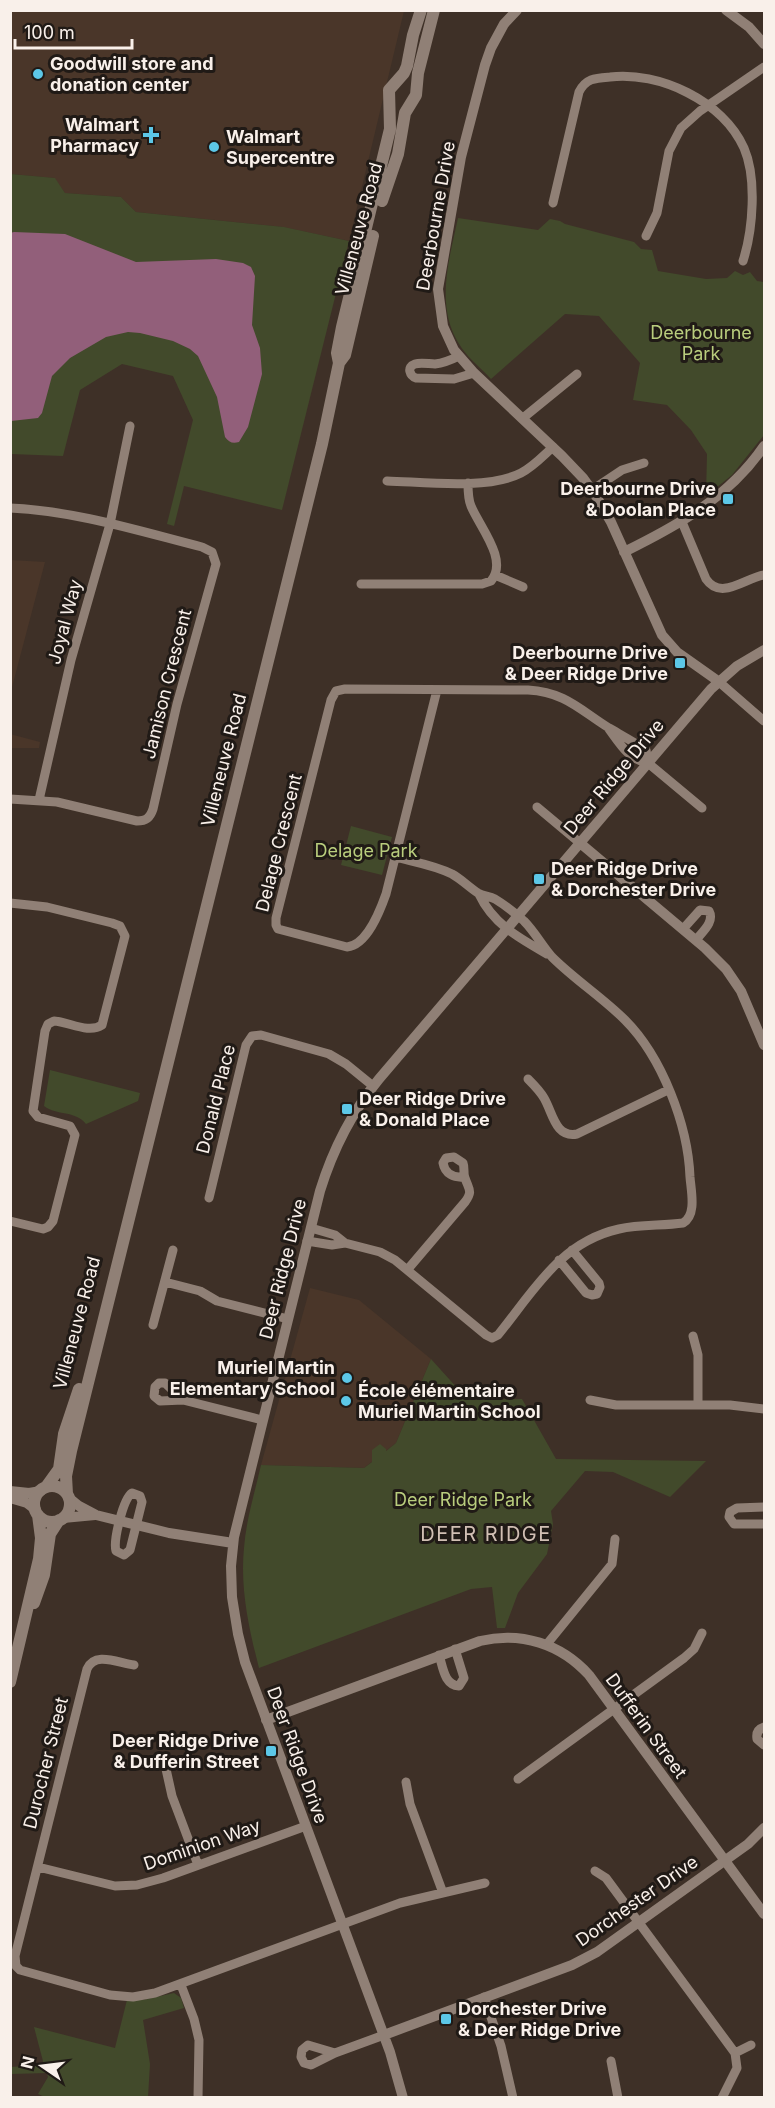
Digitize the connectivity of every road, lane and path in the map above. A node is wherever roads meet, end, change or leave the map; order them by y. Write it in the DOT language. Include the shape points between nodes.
graph roads {
  1 [pos="421,10"];
  2 [pos="434,10"];
  3 [pos="517,10"];
  4 [pos="726,10"];
  5 [pos="765,44"];
  6 [pos="765,67"];
  7 [pos="399,80"];
  8 [pos="417,88"];
  9 [pos="390,101"];
  10 [pos="411,104"];
  11 [pos="707,106"];
  12 [pos="553,203"];
  13 [pos="646,236"];
  14 [pos="742,261"];
  15 [pos="459,356"];
  16 [pos="339,363"];
  17 [pos="474,373"];
  18 [pos="577,374"];
  19 [pos="523,418"];
  20 [pos="130,426"];
  21 [pos="553,447"];
  22 [pos="764,450"];
  23 [pos="644,463"];
  24 [pos="387,481"];
  25 [pos="468,483"];
  26 [pos="592,490"];
  27 [pos="10,508"];
  28 [pos="682,522"];
  29 [pos="110,524"];
  30 [pos="624,552"];
  31 [pos="495,575"];
  32 [pos="765,575"];
  33 [pos="361,584"];
  34 [pos="523,586"];
  35 [pos="765,650"];
  36 [pos="718,681"];
  37 [pos="437,690"];
  38 [pos="765,721"];
  39 [pos="648,763"];
  40 [pos="10,799"];
  41 [pos="39,800"];
  42 [pos="537,807"];
  43 [pos="702,808"];
  44 [pos="580,843"];
  45 [pos="395,857"];
  46 [pos="480,894"];
  47 [pos="10,903"];
  48 [pos="518,916"];
  49 [pos="507,929"];
  50 [pos="682,929"];
  51 [pos="696,940"];
  52 [pos="552,956"];
  53 [pos="765,1045"];
  54 [pos="528,1079"];
  55 [pos="373,1086"];
  56 [pos="668,1090"];
  57 [pos="141,1166"];
  58 [pos="464,1177"];
  59 [pos="209,1198"];
  60 [pos="10,1221"];
  61 [pos="311,1228"];
  62 [pos="307,1241"];
  63 [pos="345,1243"];
  64 [pos="173,1250"];
  65 [pos="572,1250"];
  66 [pos="559,1260"];
  67 [pos="408,1269"];
  68 [pos="165,1282"];
  69 [pos="288,1319"];
  70 [pos="153,1325"];
  71 [pos="693,1336"];
  72 [pos="183,1400"];
  73 [pos="590,1400"];
  74 [pos="698,1405"];
  75 [pos="765,1409"];
  76 [pos="262,1420"];
  77 [pos="43,1489"];
  78 [pos="10,1491"];
  79 [pos="68,1495"];
  80 [pos="10,1498"];
  81 [pos="765,1507"];
  82 [pos="37,1513"];
  83 [pos="96,1515"];
  84 [pos="61,1519"];
  85 [pos="120,1521"];
  86 [pos="765,1524"];
  87 [pos="136,1525"];
  88 [pos="615,1539"];
  89 [pos="233,1543"];
  90 [pos="26,1624"];
  91 [pos="702,1633"];
  92 [pos="547,1644"];
  93 [pos="455,1649"];
  94 [pos="439,1655"];
  95 [pos="134,1665"];
  96 [pos="10,1682"];
  97 [pos="614,1710"];
  98 [pos="267,1720"];
  99 [pos="765,1727"];
  100 [pos="765,1745"];
  101 [pos="166,1769"];
  102 [pos="518,1779"];
  103 [pos="406,1782"];
  104 [pos="306,1826"];
  105 [pos="765,1828"];
  106 [pos="725,1860"];
  107 [pos="198,1865"];
  108 [pos="38,1867"];
  109 [pos="595,1871"];
  110 [pos="485,1883"];
  111 [pos="443,1893"];
  112 [pos="765,1914"];
  113 [pos="640,1923"];
  114 [pos="343,1925"];
  115 [pos="181,1985"];
  116 [pos="484,1997"];
  117 [pos="384,2035"];
  118 [pos="751,2045"];
  119 [pos="735,2052"];
  120 [pos="334,2053"];
  121 [pos="611,2061"];
  122 [pos="198,2097"];
  123 [pos="403,2097"];
  124 [pos="513,2097"];
  125 [pos="618,2097"];
  126 [pos="722,2097"];
  1 -- 7 [label="main road" via="407,66"];
  2 -- 8 [label="main road"];
  3 -- 15 [label="street, Deerbourne Drive" via="504,24 484,65 461,157 440,275 438,301 443,326"];
  4 -- 5 [label="street"];
  6 -- 11 [label="street"];
  7 -- 8 [label="main road" via="411,82"];
  7 -- 9 [label="main road" via="389,90"];
  8 -- 10 [label="main road"];
  9 -- 10 [label="main road" via="402,107"];
  9 -- 16 [label="main road, Villeneuve Road" via="390,129 342,327"];
  10 -- 16 [label="main road, Villeneuve Road" via="405,113 398,154 384,193 345,355"];
  11 -- 12 [label="street" via="682,89 654,79 624,76 588,81 579,92"];
  11 -- 13 [label="street" via="688,121 672,144 657,213"];
  11 -- 14 [label="street" via="734,131 747,157 751,229"];
  15 -- 17 [label="street, Deerbourne Drive"];
  15 -- 17 [label="street" via="442,363 414,364 410,372 416,378 450,379"];
  16 -- 57 [label="main road, Villeneuve Road"];
  17 -- 19 [label="street, Deerbourne Drive"];
  18 -- 19 [label="street"];
  19 -- 21 [label="street, Deerbourne Drive"];
  20 -- 29 [label="street, Joyal Way"];
  21 -- 25 [label="street" via="515,476"];
  21 -- 26 [label="street, Deerbourne Drive"];
  22 -- 28 [label="street" via="726,490"];
  23 -- 26 [label="street" via="622,470"];
  24 -- 25 [label="street"];
  25 -- 31 [label="street" via="471,507 495,556"];
  26 -- 30 [label="street, Deerbourne Drive"];
  27 -- 29 [label="street" via="58,512"];
  28 -- 30 [label="street"];
  28 -- 32 [label="street" via="713,587 728,589"];
  29 -- 41 [label="street, Joyal Way" via="71,660"];
  29 -- 41 [label="street, Jamison Crescent" via="209,550 214,555 215,568 149,817 137,821"];
  30 -- 36 [label="street, Deerbourne Drive" via="665,639"];
  31 -- 33 [label="street" via="482,584"];
  31 -- 34 [label="street"];
  35 -- 36 [label="street, Deer Ridge Drive"];
  36 -- 38 [label="street"];
  36 -- 39 [label="street, Deer Ridge Drive"];
  37 -- 39 [label="street, Delage Crescent" via="542,692 558,696 646,750"];
  37 -- 45 [label="street, Delage Crescent"];
  37 -- 45 [label="street, Delage Crescent" via="345,689 334,694 277,927 342,946 355,945 379,912"];
  39 -- 43 [label="street"];
  39 -- 44 [label="street, Deer Ridge Drive"];
  40 -- 41 [label="street"];
  42 -- 44 [label="street"];
  44 -- 48 [label="street, Deer Ridge Drive"];
  44 -- 50 [label="street"];
  45 -- 46 [label="street" via="444,871"];
  46 -- 48 [label="street" via="493,898"];
  46 -- 49 [label="street" via="485,906"];
  47 -- 60 [label="street" via="54,908 112,923 120,926 125,936 102,1025 91,1029 54,1021 45,1031 33,1111 38,1117 70,1126 75,1135 53,1221 43,1229"];
  48 -- 49 [label="street, Deer Ridge Drive"];
  48 -- 52 [label="street"];
  49 -- 52 [label="street"];
  49 -- 55 [label="street, Deer Ridge Drive"];
  50 -- 51 [label="street"];
  50 -- 51 [label="street" via="700,910 709,911 711,921"];
  51 -- 53 [label="street" via="737,984"];
  52 -- 56 [label="street" via="637,1033"];
  54 -- 56 [label="street" via="544,1098 559,1129 571,1135"];
  55 -- 59 [label="street, Donald Place" via="329,1054 261,1035 252,1036 246,1045"];
  55 -- 61 [label="street, Deer Ridge Drive" via="353,1113 334,1150"];
  56 -- 65 [label="street" via="688,1149 688,1221 617,1229"];
  57 -- 77 [label="main road, Villeneuve Road" via="66,1426 59,1469"];
  57 -- 79 [label="main road, Villeneuve Road" via="69,1458"];
  58 -- 67 [label="street" via="469,1197"];
  61 -- 62 [label="street, Deer Ridge Drive"];
  61 -- 63 [label="street" via="335,1235"];
  62 -- 63 [label="street"];
  62 -- 69 [label="street, Deer Ridge Drive"];
  63 -- 67 [label="street" via="380,1252"];
  64 -- 68 [label="street"];
  65 -- 66 [label="street"];
  65 -- 66 [label="street" via="599,1283 597,1294 586,1293"];
  66 -- 67 [label="street" via="492,1338"];
  68 -- 69 [label="street"];
  68 -- 70 [label="street"];
  69 -- 76 [label="street, Deer Ridge Drive"];
  71 -- 74 [label="street" via="698,1354"];
  72 -- 76 [label="street"];
  73 -- 74 [label="street" via="616,1405"];
  74 -- 75 [label="street"];
  76 -- 89 [label="street, Deer Ridge Drive"];
  77 -- 78 [label="street"];
  77 -- 79 [label="main road" via="59,1488"];
  77 -- 82 [label="main road" via="35,1500"];
  79 -- 83 [label="street"];
  79 -- 84 [label="main road" via="69,1510"];
  80 -- 82 [label="street" via="27,1503"];
  81 -- 86 [label="street" via="735,1508 729,1514 734,1524"];
  82 -- 84 [label="main road" via="48,1521"];
  82 -- 90 [label="main road" via="39,1559"];
  83 -- 84 [label="street"];
  83 -- 85 [label="street"];
  84 -- 90 [label="main road" via="50,1534 44,1575"];
  85 -- 87 [label="street"];
  85 -- 87 [label="street" via="129,1495 137,1493 142,1502"];
  85 -- 87 [label="street" via="115,1544 119,1554 130,1550"];
  87 -- 89 [label="street"];
  88 -- 92 [label="street" via="612,1564"];
  89 -- 98 [label="street, Deer Ridge Drive" via="231,1586 235,1623"];
  90 -- 96 [label="main road"];
  91 -- 97 [label="street" via="688,1655"];
  92 -- 93 [label="street, Dufferin Street" via="501,1637"];
  92 -- 97 [label="street, Dufferin Street" via="578,1664"];
  93 -- 94 [label="street, Dufferin Street"];
  93 -- 94 [label="street" via="464,1676 459,1686 448,1681"];
  94 -- 98 [label="street, Dufferin Street"];
  95 -- 108 [label="street, Durocher Street" via="98,1658 88,1665"];
  97 -- 102 [label="street"];
  97 -- 106 [label="street, Dufferin Street"];
  98 -- 104 [label="street, Deer Ridge Drive"];
  99 -- 100 [label="street" via="757,1734 759,1742"];
  101 -- 107 [label="street" via="172,1797"];
  103 -- 111 [label="street" via="410,1804"];
  104 -- 107 [label="street, Dominion Way"];
  104 -- 114 [label="street, Deer Ridge Drive"];
  105 -- 106 [label="street, Dorchester Drive"];
  106 -- 112 [label="street, Dufferin Street"];
  106 -- 113 [label="street, Dorchester Drive"];
  107 -- 108 [label="street, Dominion Way" via="126,1886"];
  108 -- 115 [label="street, Durocher Street" via="15,1956 20,1970 123,1996 155,1994"];
  109 -- 113 [label="street" via="606,1878"];
  110 -- 111 [label="street, Durocher Street"];
  111 -- 114 [label="street, Durocher Street" via="400,1903"];
  113 -- 116 [label="street, Dorchester Drive" via="579,1962"];
  113 -- 119 [label="street"];
  114 -- 115 [label="street, Durocher Street"];
  114 -- 117 [label="street, Deer Ridge Drive"];
  115 -- 122 [label="street" via="199,2040"];
  116 -- 117 [label="street, Dorchester Drive"];
  116 -- 124 [label="street"];
  117 -- 120 [label="street"];
  117 -- 123 [label="street, Deer Ridge Drive"];
  118 -- 119 [label="street"];
  119 -- 126 [label="street" via="737,2068"];
  121 -- 125 [label="street"];
}
